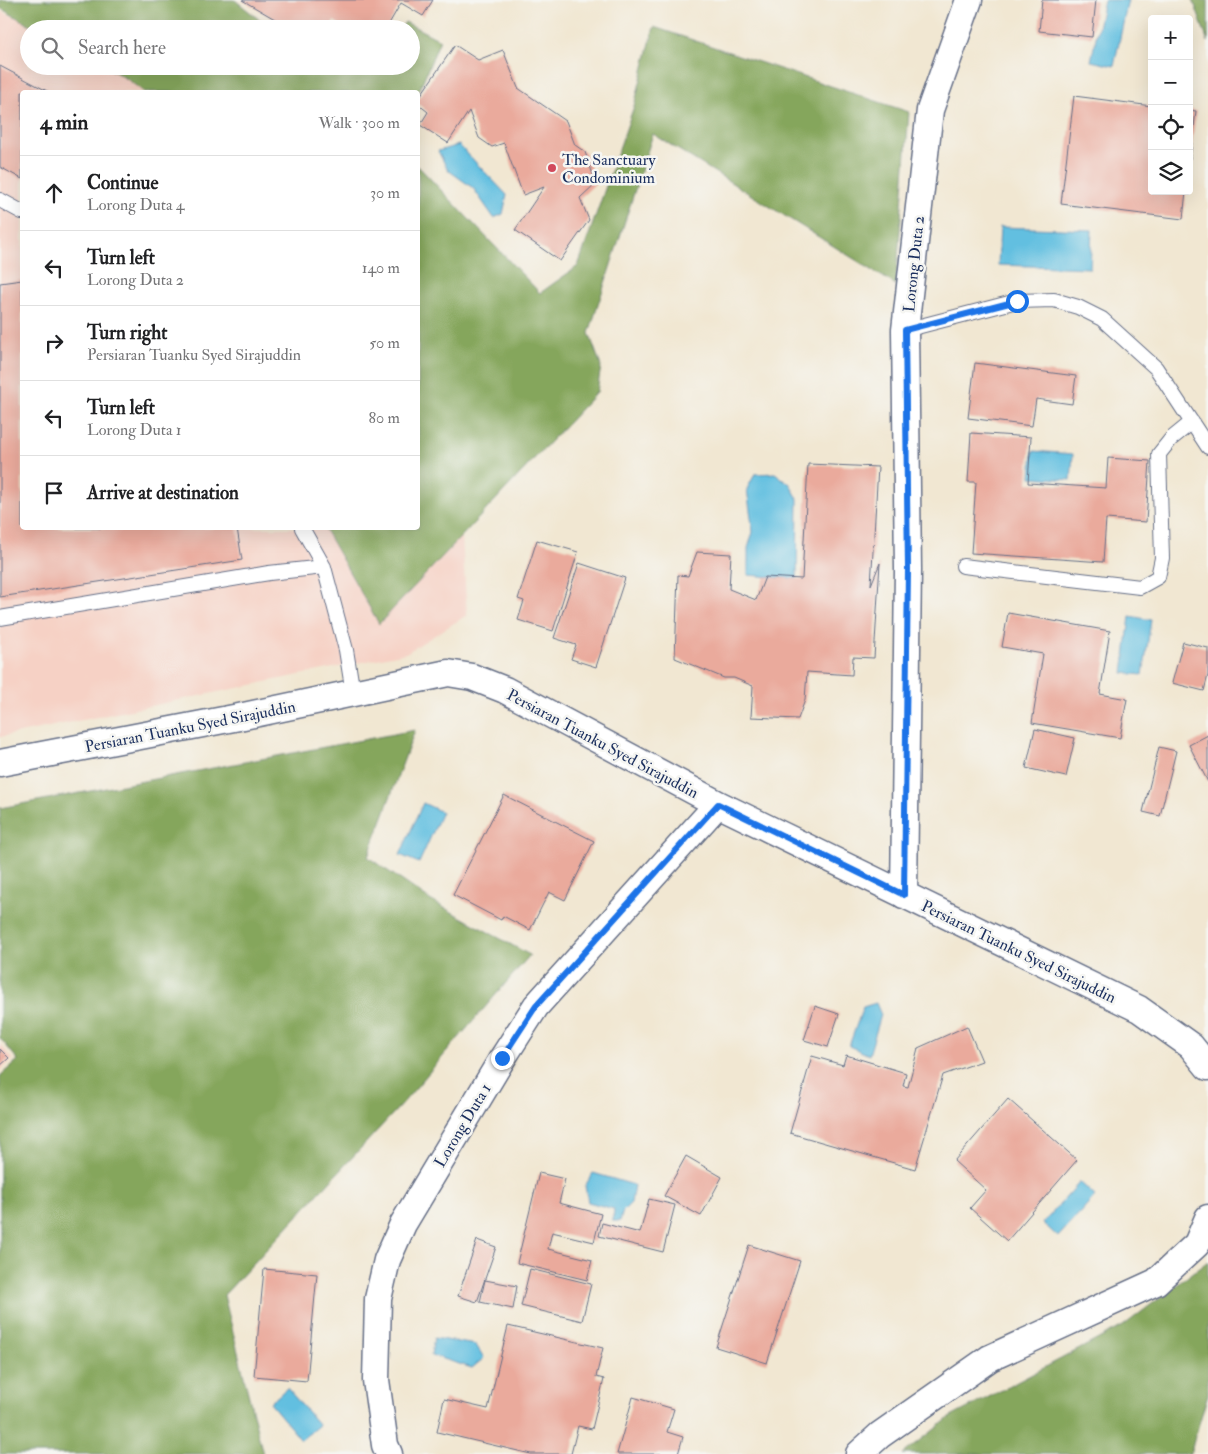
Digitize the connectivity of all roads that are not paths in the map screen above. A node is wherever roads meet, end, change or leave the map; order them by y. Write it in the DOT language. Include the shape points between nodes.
graph roads {
  1 [pos="969,0"];
  2 [pos="0,200"];
  3 [pos="20,211"];
  4 [pos="905,330"];
  5 [pos="1192,422"];
  6 [pos="1208,447"];
  7 [pos="303,530"];
  8 [pos="963,566"];
  9 [pos="324,568"];
  10 [pos="0,618"];
  11 [pos="353,693"];
  12 [pos="0,763"];
  13 [pos="718,804"];
  14 [pos="904,895"];
  15 [pos="1208,1067"];
  16 [pos="1208,1218"];
  17 [pos="389,1454"];
  18 [pos="860,1454"];
  1 -- 4 [label="street, Lorong Duta 2" via="930,110"];
  2 -- 3 [label="lane"];
  4 -- 5 [label="lane" via="1017,301 1054,300 1078,307 1102,319 1156,368"];
  4 -- 14 [label="street, Lorong Duta 2" via="908,569"];
  5 -- 6 [label="lane"];
  5 -- 8 [label="lane" via="1159,454 1162,558 1158,576 1140,586"];
  7 -- 9 [label="lane"];
  9 -- 10 [label="lane"];
  9 -- 11 [label="lane" via="346,650"];
  11 -- 12 [label="street, Persiaran Tuanku Syed Sirajuddin"];
  11 -- 13 [label="street, Persiaran Tuanku Syed Sirajuddin" via="448,673 472,677 505,690"];
  13 -- 14 [label="street, Persiaran Tuanku Syed Sirajuddin"];
  13 -- 17 [label="street, Lorong Duta 1" via="536,1006 403,1224 387,1260 378,1299 376,1380 385,1446"];
  14 -- 15 [label="street, Persiaran Tuanku Syed Sirajuddin" via="1139,1009 1191,1046"];
  16 -- 18 [label="street" via="1197,1244 1156,1282 990,1358 880,1435"];
}
